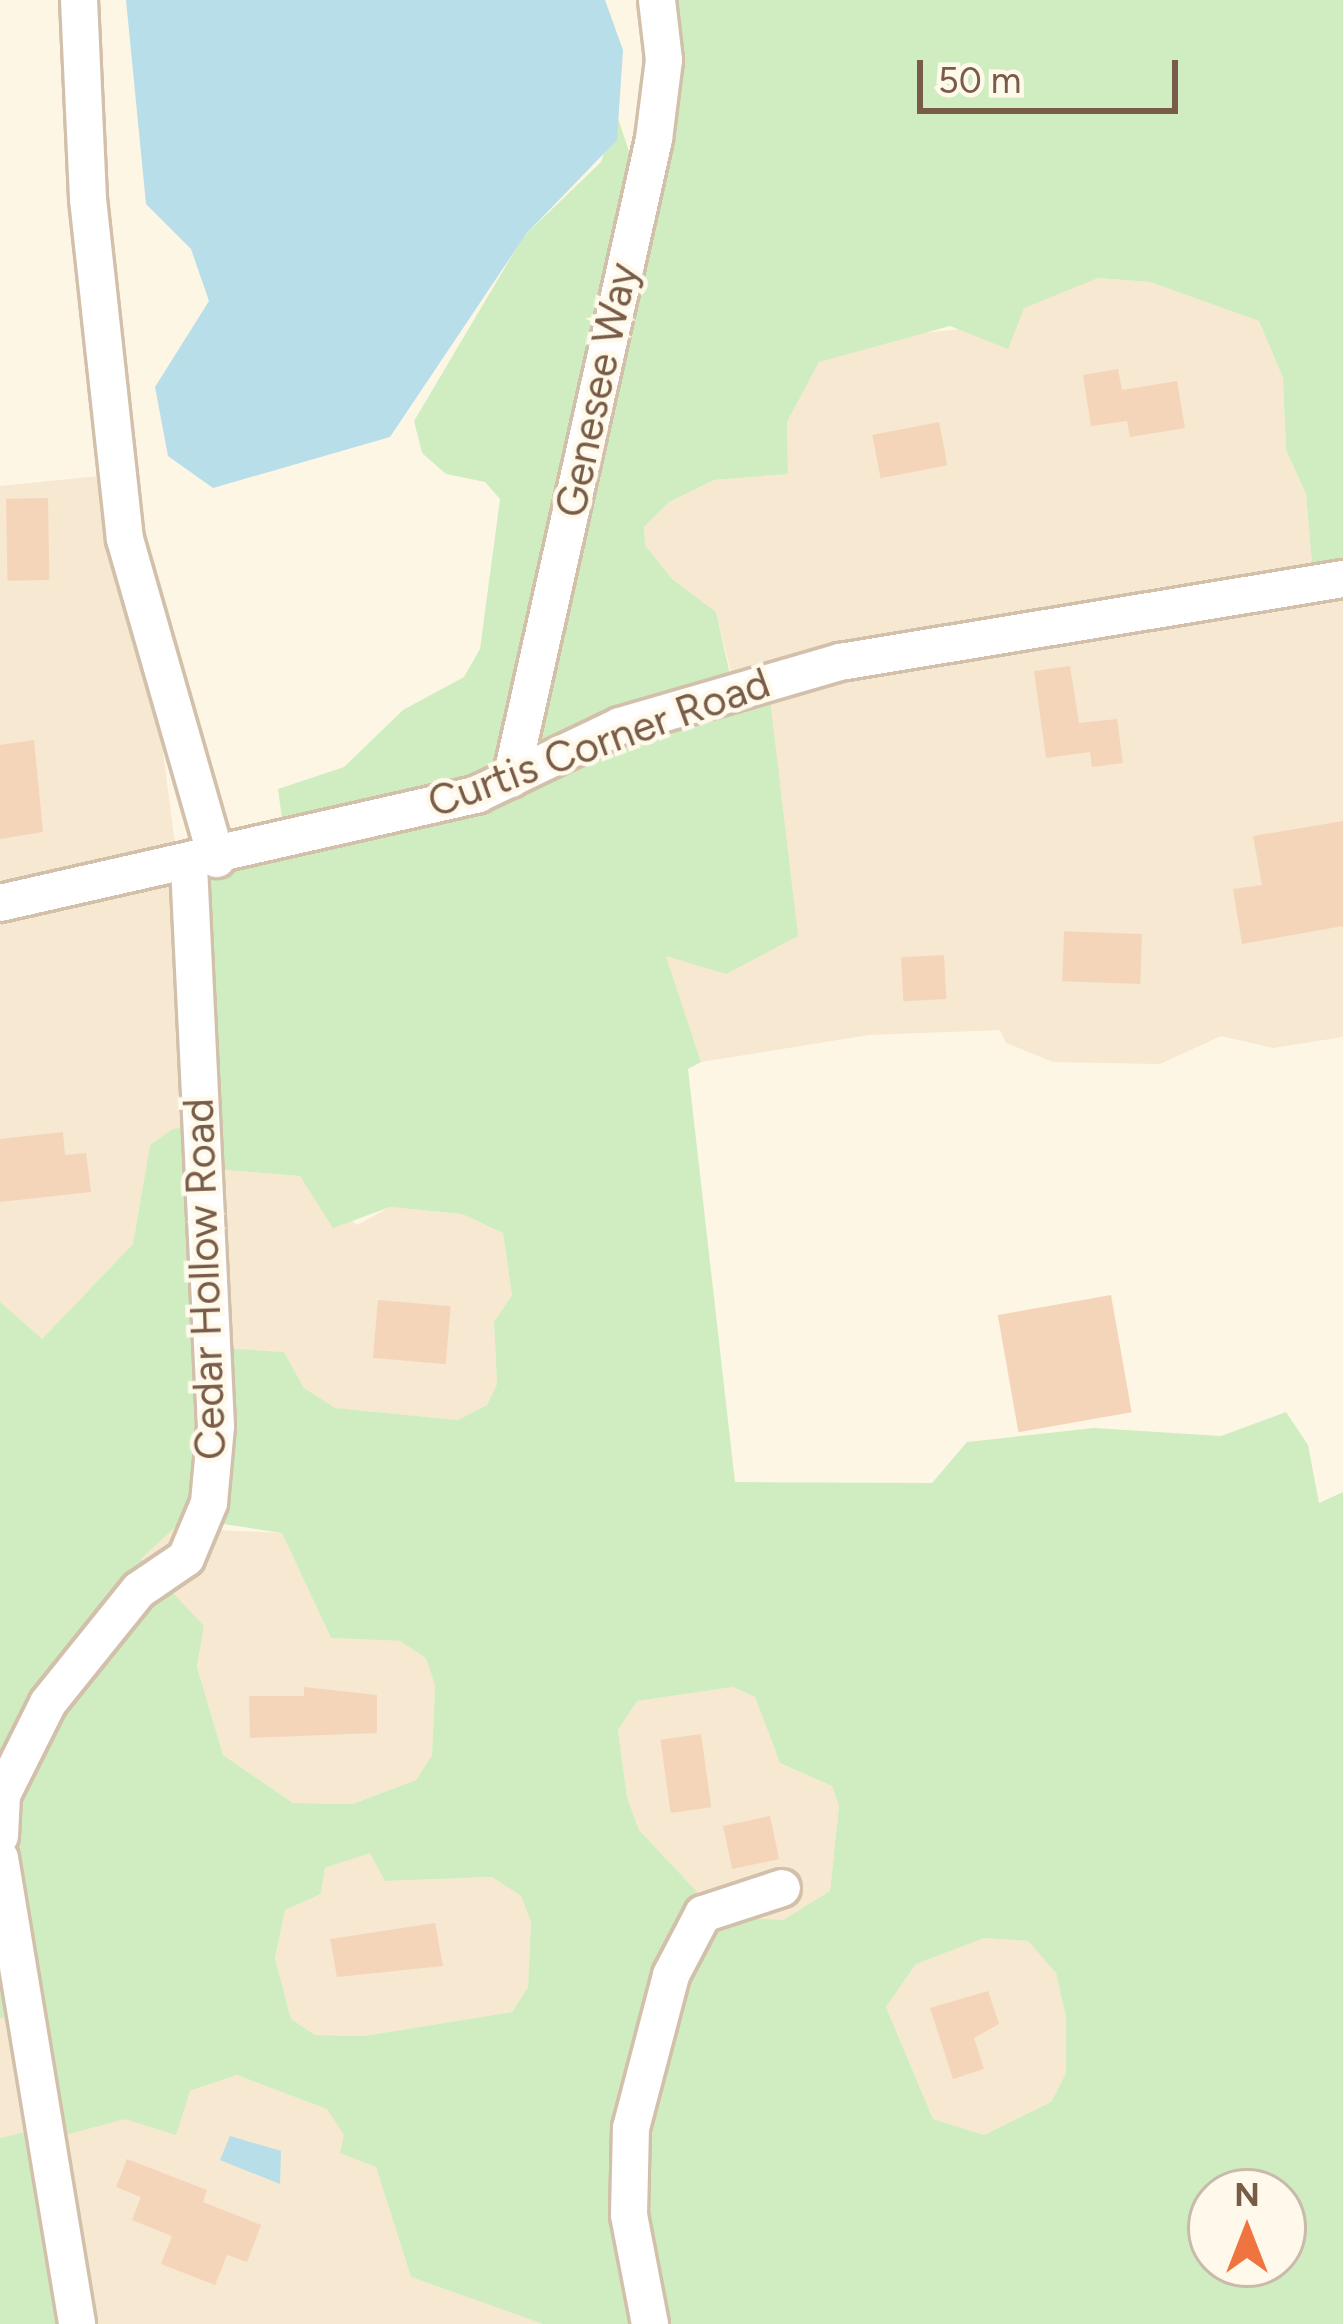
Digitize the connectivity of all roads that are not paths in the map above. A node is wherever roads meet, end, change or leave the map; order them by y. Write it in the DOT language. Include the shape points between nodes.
graph roads {
  1 [pos="79,0"];
  2 [pos="657,0"];
  3 [pos="1343,579"];
  4 [pos="511,779"];
  5 [pos="203,863"];
  6 [pos="0,903"];
  7 [pos="0,1836"];
  8 [pos="0,1858"];
  9 [pos="782,1888"];
  10 [pos="77,2324"];
  11 [pos="650,2324"];
  1 -- 5 [label="street, Cedar Hollow Road" via="88,199 125,538"];
  2 -- 4 [label="street, Genesee Way" via="664,60 654,139"];
  3 -- 4 [label="street, Curtis Corner Road" via="840,662 700,697"];
  4 -- 5 [label="street, Curtis Corner Road"];
  5 -- 6 [label="street, Curtis Corner Road"];
  5 -- 7 [label="street, Cedar Hollow Road" via="216,1426 209,1503 186,1558 139,1590 48,1703 2,1795"];
  8 -- 10 [label="street"];
  9 -- 11 [label="street" via="703,1914 670,1975 631,2128 629,2215"];
}
